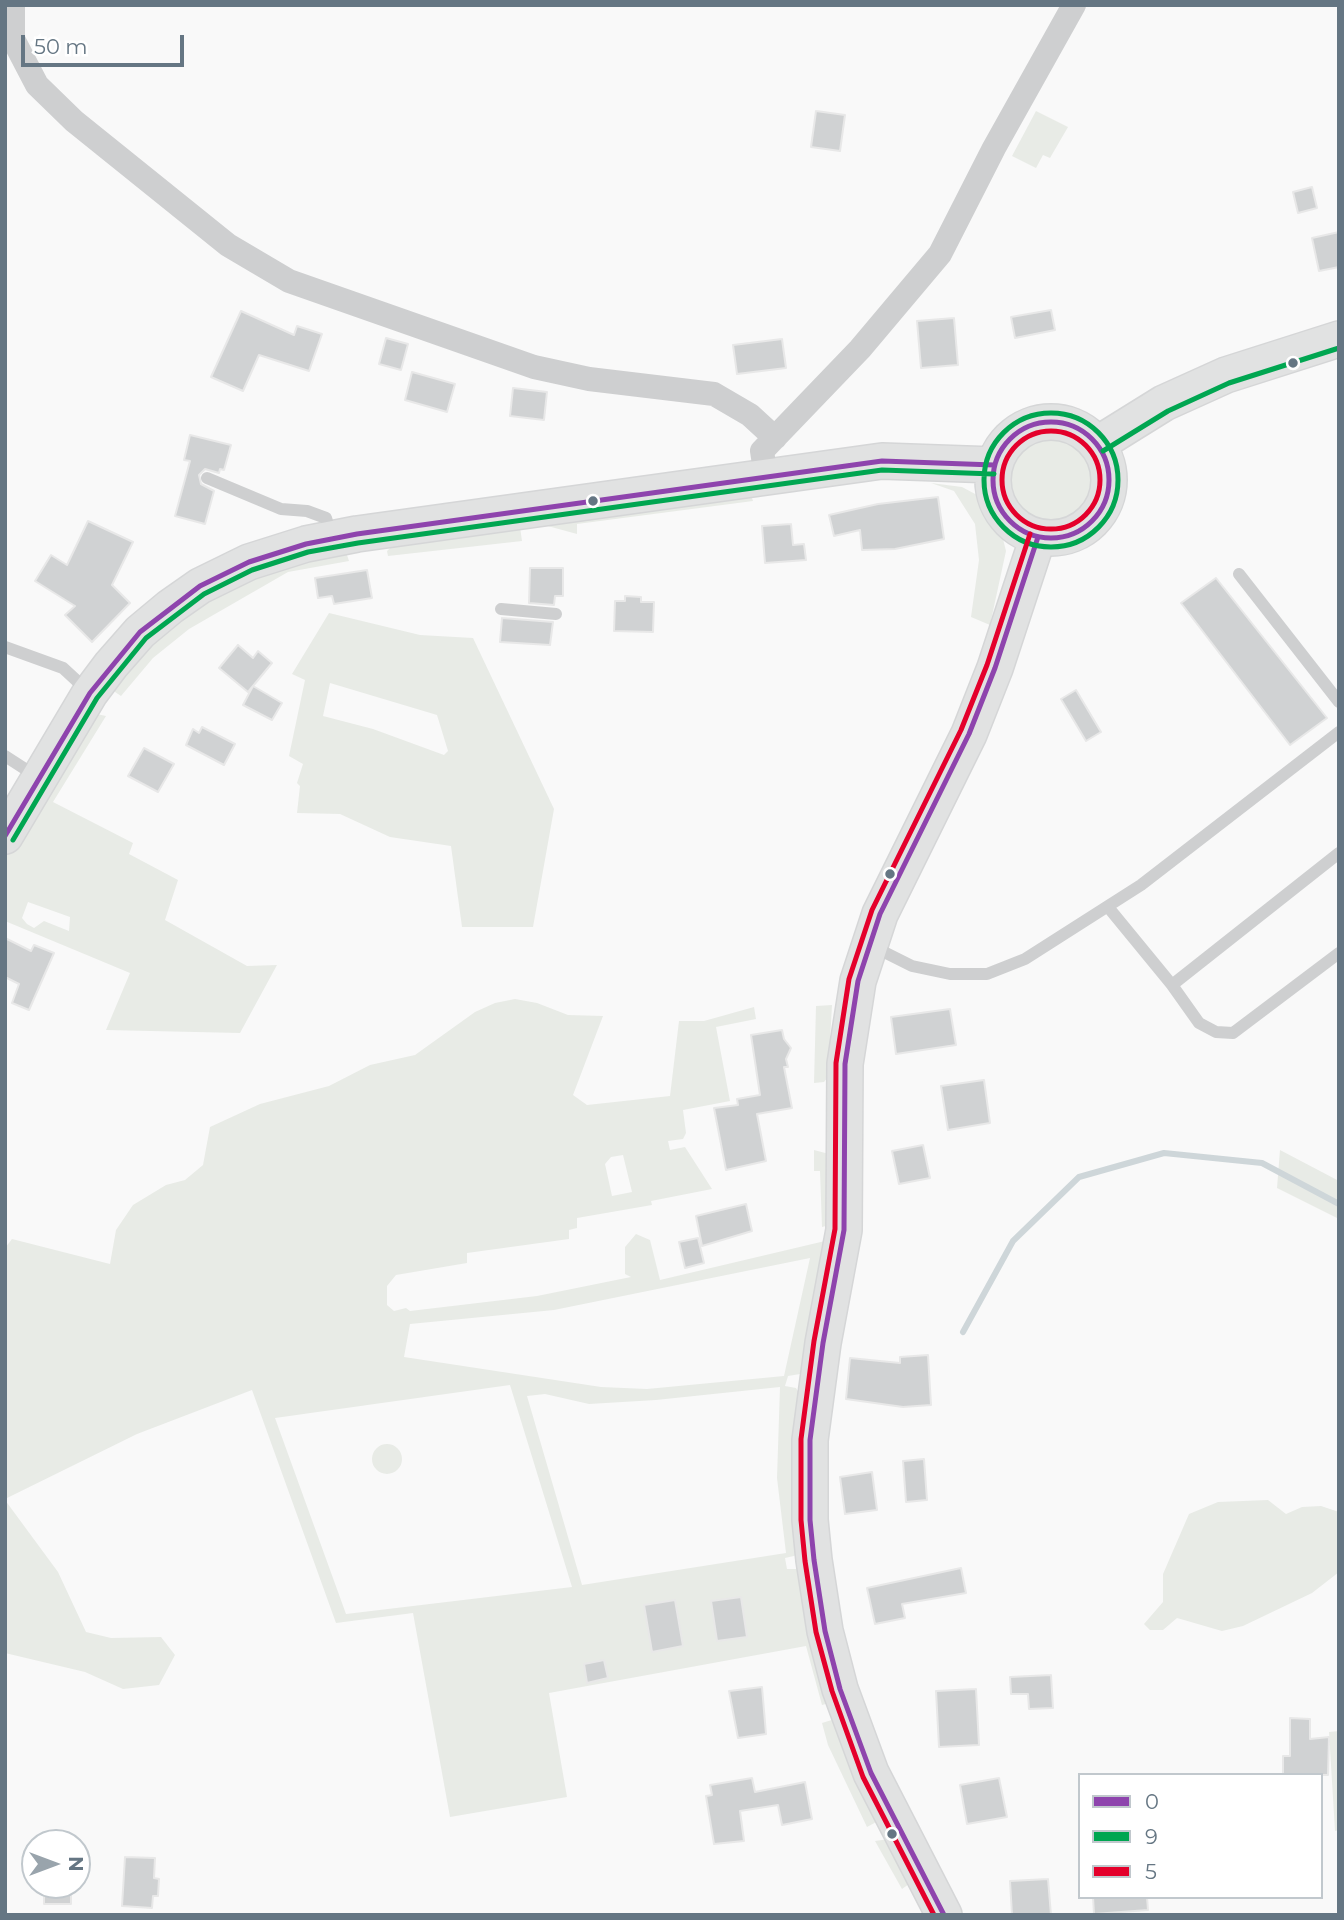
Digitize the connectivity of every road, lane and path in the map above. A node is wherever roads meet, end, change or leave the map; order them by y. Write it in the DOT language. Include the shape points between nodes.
graph roads {
  1 [pos="13,5"];
  2 [pos="1074,5"];
  3 [pos="1339,340"];
  4 [pos="775,438"];
  5 [pos="1098,444"];
  6 [pos="994,465"];
  7 [pos="766,477"];
  8 [pos="207,478"];
  9 [pos="1038,537"];
  10 [pos="332,539"];
  11 [pos="1239,574"];
  12 [pos="501,609"];
  13 [pos="556,614"];
  14 [pos="5,647"];
  15 [pos="90,693"];
  16 [pos="1339,702"];
  17 [pos="1339,732"];
  18 [pos="5,756"];
  19 [pos="39,778"];
  20 [pos="5,836"];
  21 [pos="1339,853"];
  22 [pos="1108,907"];
  23 [pos="869,944"];
  24 [pos="1339,953"];
  25 [pos="1172,985"];
  26 [pos="944,1915"];
  1 -- 4 [label="street" via="13,39 37,85 74,121 228,245 289,281 534,367 589,379 714,394 750,415"];
  2 -- 4 [label="street" via="940,254 860,349"];
  3 -- 5 [label="main road" via="1226,375 1164,403"];
  4 -- 7 [label="street" via="762,451"];
  5 -- 6 [label="main road" via="1082,429 1062,422 1040,422 1020,430 1004,445"];
  5 -- 9 [label="main road" via="1109,466 1109,490 1101,512 1084,529 1061,538"];
  6 -- 7 [label="main road" via="882,461"];
  6 -- 9 [label="main road" via="993,488 1000,510 1016,528"];
  7 -- 10 [label="main road"];
  8 -- 10 [label="lane" via="281,509 326,518"];
  9 -- 23 [label="main road" via="1008,635 973,723"];
  10 -- 15 [label="main road" via="249,562 200,586 140,632"];
  11 -- 16 [label="lane"];
  12 -- 13 [label="lane"];
  14 -- 15 [label="lane" via="63,668"];
  15 -- 19 [label="main road"];
  17 -- 22 [label="lane"];
  18 -- 19 [label="lane"];
  19 -- 20 [label="main road"];
  21 -- 25 [label="lane"];
  22 -- 23 [label="lane" via="1025,959 987,974 912,967"];
  22 -- 25 [label="lane"];
  23 -- 26 [label="main road" via="858,981 845,1064 844,1230 813,1412 810,1520 819,1602 846,1708 881,1793"];
  24 -- 25 [label="lane" via="1233,1033 1216,1032 1199,1023"];
}
